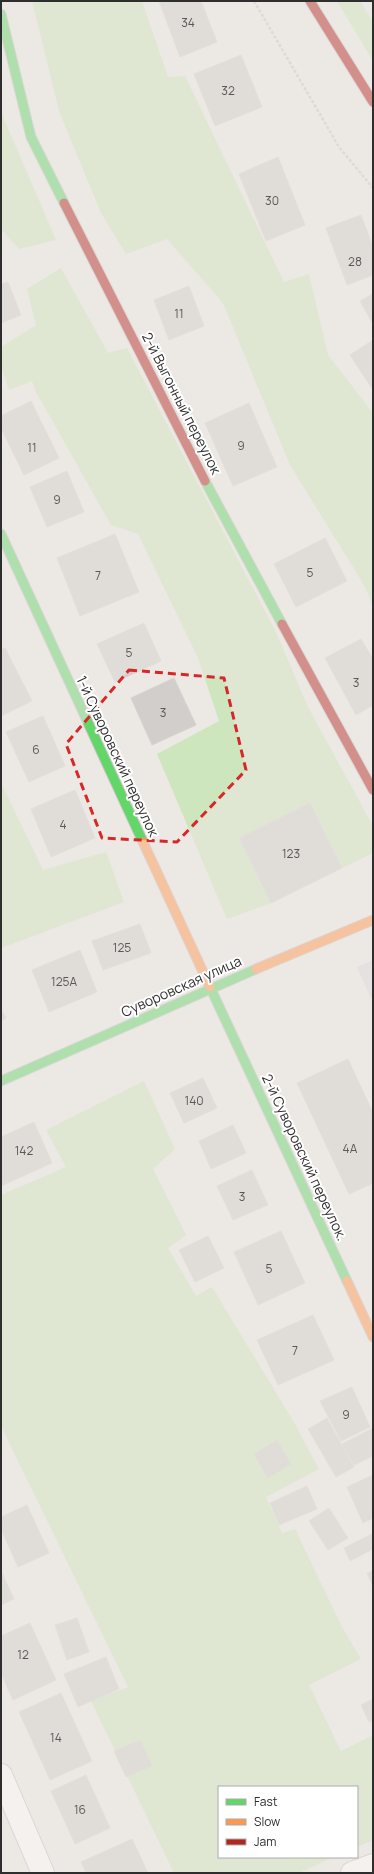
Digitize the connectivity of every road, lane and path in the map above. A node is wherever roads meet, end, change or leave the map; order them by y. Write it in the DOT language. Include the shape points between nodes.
graph roads {
  1 [pos="254,1"];
  2 [pos="310,1"];
  3 [pos="1,14"];
  4 [pos="373,102"];
  5 [pos="373,188"];
  6 [pos="1,534"];
  7 [pos="373,790"];
  8 [pos="373,920"];
  9 [pos="211,988"];
  10 [pos="1,1081"];
  11 [pos="373,1338"];
  12 [pos="1,1775"];
  13 [pos="373,1865"];
  14 [pos="43,1873"];
  15 [pos="352,1873"];
  1 -- 5 [label="path" via="339,147"];
  2 -- 4 [label="street"];
  3 -- 7 [label="street, 2-й Выгонный переулок" via="31,136 224,518"];
  6 -- 9 [label="street, 1-й Суворовский переулок" via="124,805"];
  8 -- 9 [label="street, Суворовская улица"];
  9 -- 10 [label="street, Суворовская улица"];
  9 -- 11 [label="street, 2-й Суворовский переулок."];
  12 -- 14 [label="street"];
  13 -- 15 [label="street"];
}
